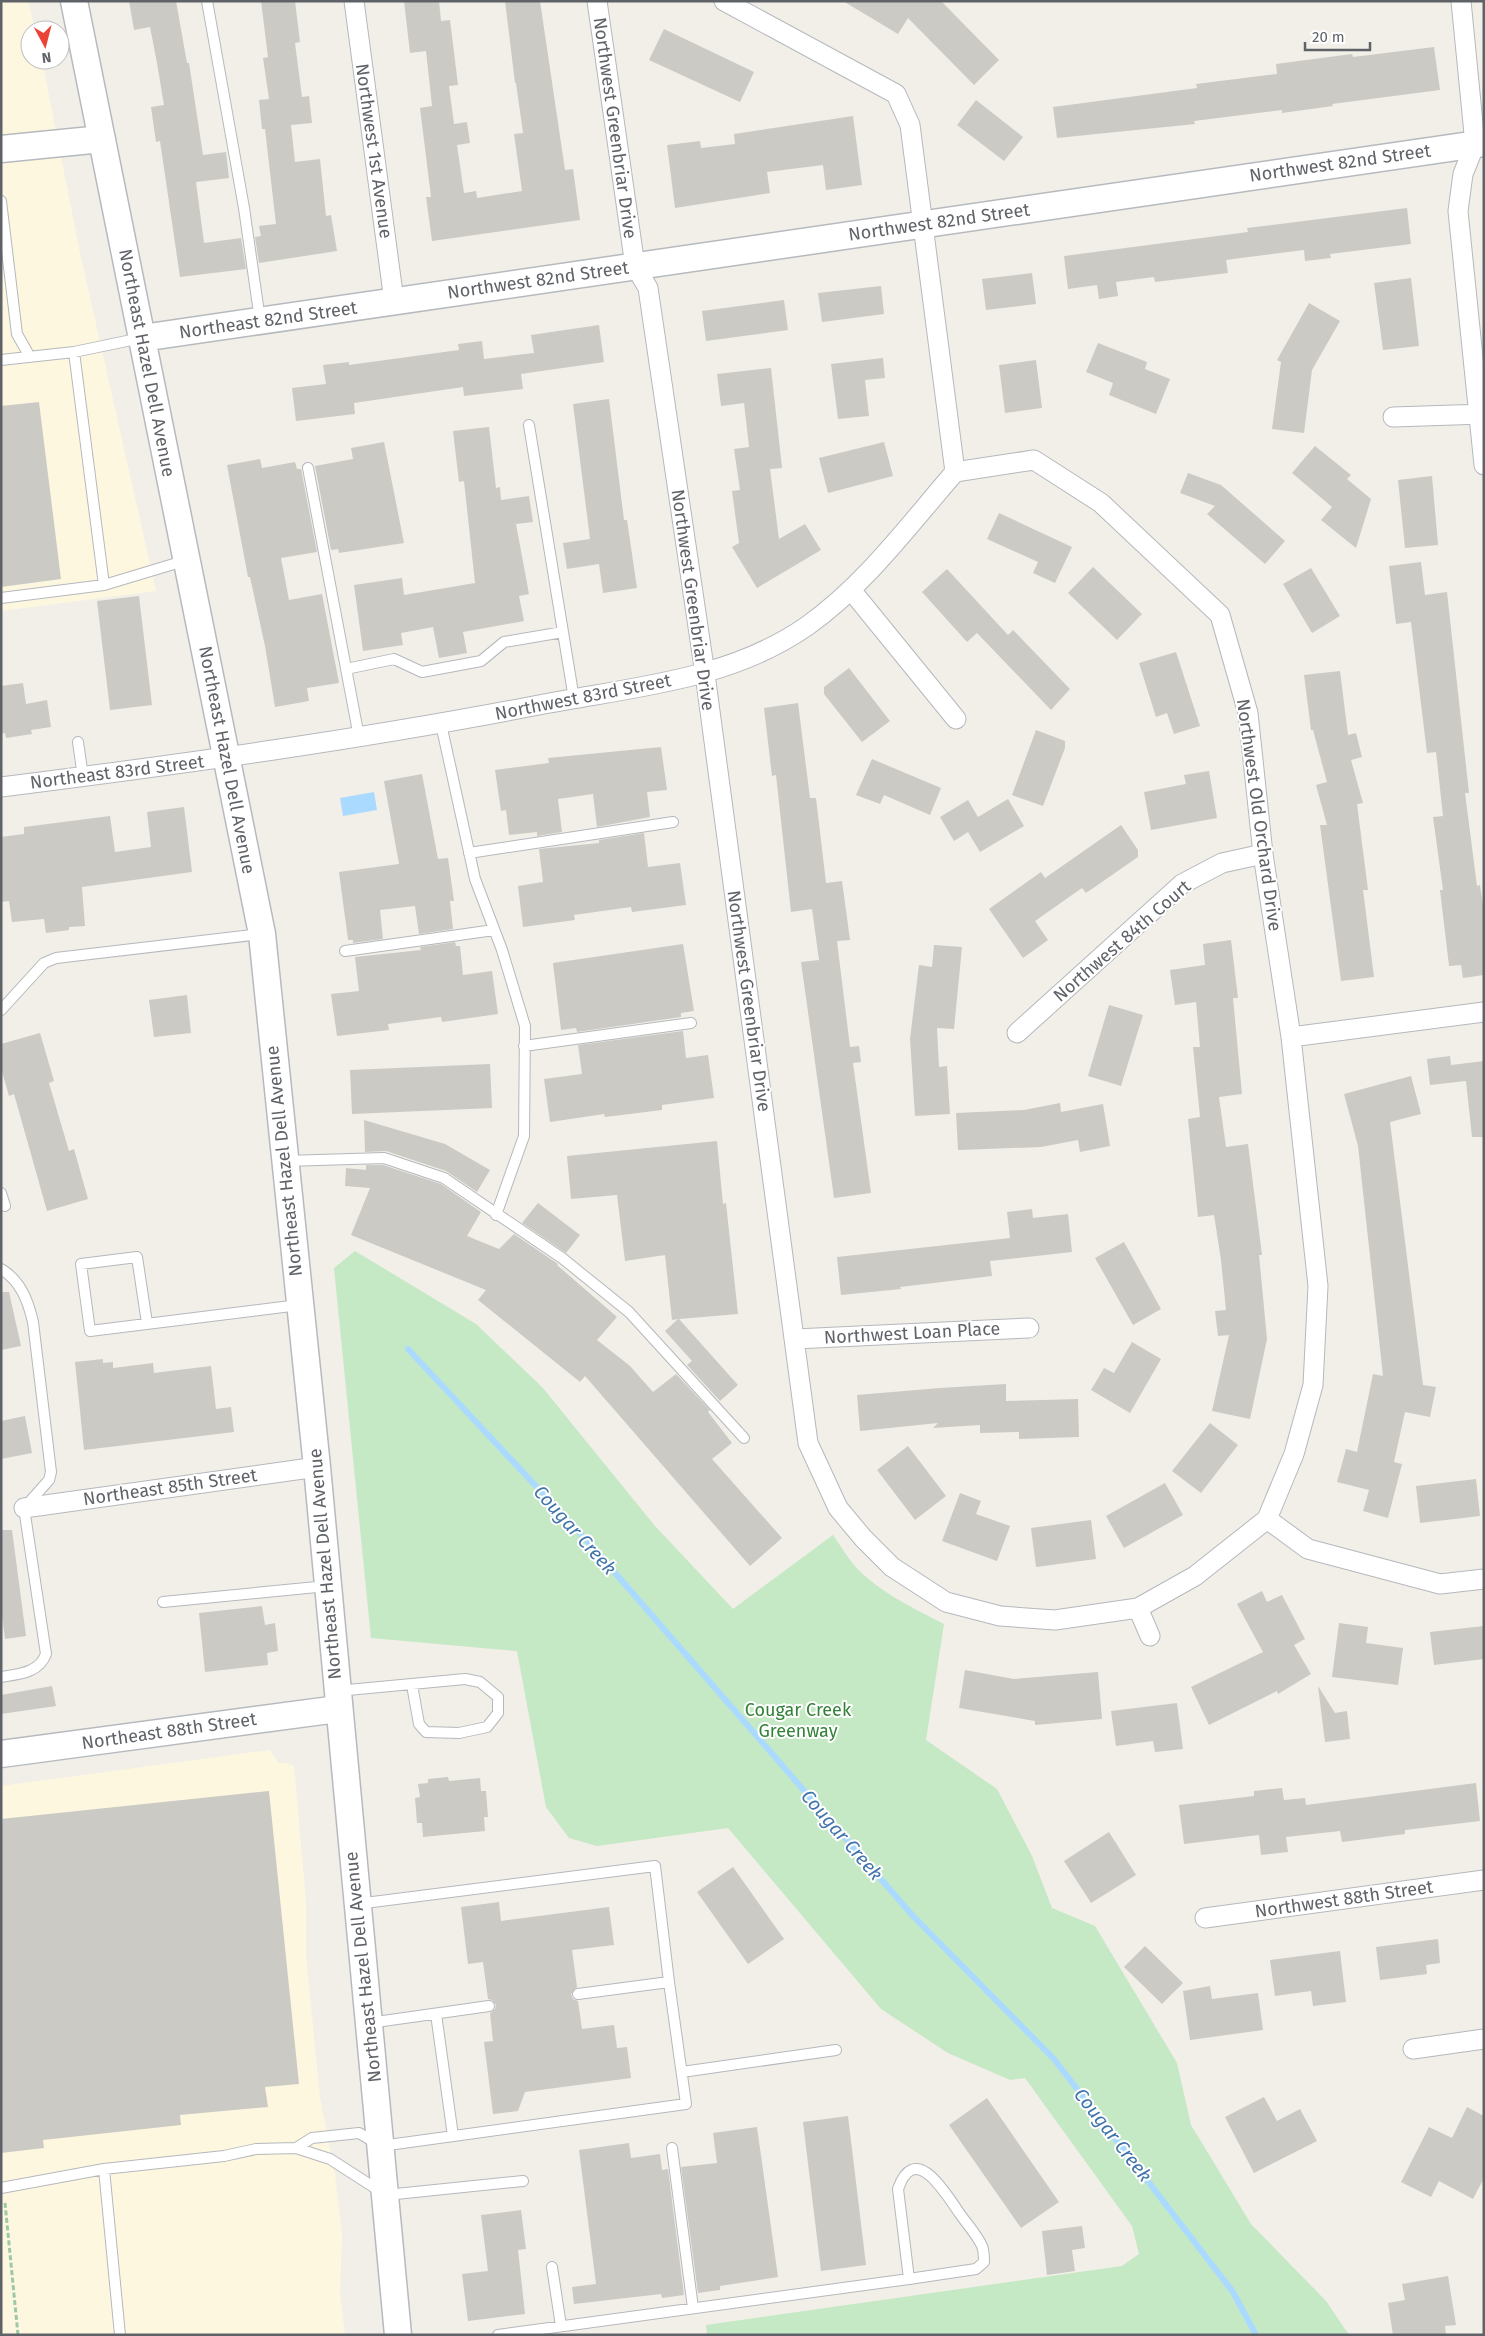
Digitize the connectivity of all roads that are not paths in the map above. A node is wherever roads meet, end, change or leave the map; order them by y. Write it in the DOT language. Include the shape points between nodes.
graph roads {
  1 [pos="74,1"];
  2 [pos="207,1"];
  3 [pos="354,1"];
  4 [pos="597,1"];
  5 [pos="724,1"];
  6 [pos="1461,1"];
  7 [pos="102,139"];
  8 [pos="1479,143"];
  9 [pos="1,149"];
  10 [pos="1,201"];
  11 [pos="923,225"];
  12 [pos="635,266"];
  13 [pos="394,302"];
  14 [pos="260,321"];
  15 [pos="142,338"];
  16 [pos="74,352"];
  17 [pos="30,357"];
  18 [pos="1,360"];
  19 [pos="1481,414"];
  20 [pos="1393,417"];
  21 [pos="529,425"];
  22 [pos="1484,465"];
  23 [pos="308,468"];
  24 [pos="955,472"];
  25 [pos="187,560"];
  26 [pos="104,585"];
  27 [pos="851,590"];
  28 [pos="1,598"];
  29 [pos="563,632"];
  30 [pos="346,669"];
  31 [pos="705,674"];
  32 [pos="574,699"];
  33 [pos="956,719"];
  34 [pos="441,724"];
  35 [pos="359,737"];
  36 [pos="78,742"];
  37 [pos="227,758"];
  38 [pos="83,777"];
  39 [pos="1,787"];
  40 [pos="674,822"];
  41 [pos="469,853"];
  42 [pos="1263,854"];
  43 [pos="494,930"];
  44 [pos="262,934"];
  45 [pos="345,951"];
  46 [pos="1,1010"];
  47 [pos="1484,1012"];
  48 [pos="692,1023"];
  49 [pos="1017,1033"];
  50 [pos="1291,1037"];
  51 [pos="524,1046"];
  52 [pos="284,1161"];
  53 [pos="1,1193"];
  54 [pos="5,1206"];
  55 [pos="496,1215"];
  56 [pos="1,1269"];
  57 [pos="299,1305"];
  58 [pos="147,1323"];
  59 [pos="1029,1328"];
  60 [pos="794,1338"];
  61 [pos="744,1438"];
  62 [pos="317,1467"];
  63 [pos="24,1508"];
  64 [pos="1267,1518"];
  65 [pos="1484,1578"];
  66 [pos="327,1586"];
  67 [pos="163,1602"];
  68 [pos="1138,1608"];
  69 [pos="1150,1636"];
  70 [pos="1,1677"];
  71 [pos="412,1685"];
  72 [pos="337,1700"];
  73 [pos="1,1754"];
  74 [pos="1484,1880"];
  75 [pos="357,1904"];
  76 [pos="1205,1918"];
  77 [pos="670,1982"];
  78 [pos="578,1994"];
  79 [pos="489,2006"];
  80 [pos="436,2014"];
  81 [pos="369,2023"];
  82 [pos="1484,2039"];
  83 [pos="1413,2049"];
  84 [pos="836,2050"];
  85 [pos="682,2072"];
  86 [pos="453,2136"];
  87 [pos="381,2146"];
  88 [pos="296,2148"];
  89 [pos="672,2148"];
  90 [pos="104,2169"];
  91 [pos="523,2182"];
  92 [pos="2,2188"];
  93 [pos="386,2195"];
  94 [pos="552,2267"];
  95 [pos="909,2279"];
  96 [pos="694,2308"];
  97 [pos="561,2326"];
  98 [pos="120,2335"];
  99 [pos="398,2335"];
  100 [pos="498,2335"];
  1 -- 7 [label="main road, Northeast Hazel Dell Avenue"];
  2 -- 14 [label="lane" via="244,208"];
  3 -- 13 [label="street, Northwest 1st Avenue"];
  4 -- 12 [label="street, Northwest Greenbriar Drive"];
  5 -- 11 [label="street" via="896,94 910,125"];
  6 -- 8 [label="street"];
  7 -- 9 [label="main road"];
  7 -- 15 [label="main road, Northeast Hazel Dell Avenue"];
  8 -- 11 [label="main road, Northwest 82nd Street"];
  8 -- 19 [label="street" via="1463,174 1458,211"];
  10 -- 17 [label="lane" via="17,334"];
  11 -- 12 [label="main road, Northwest 82nd Street"];
  11 -- 24 [label="street"];
  12 -- 13 [label="main road, Northwest 82nd Street"];
  12 -- 31 [label="street, Northwest Greenbriar Drive" via="648,288"];
  13 -- 14 [label="main road, Northeast 82nd Street"];
  14 -- 15 [label="main road, Northeast 82nd Street"];
  15 -- 16 [label="lane"];
  15 -- 25 [label="main road, Northeast Hazel Dell Avenue"];
  16 -- 17 [label="lane"];
  16 -- 26 [label="lane"];
  17 -- 18 [label="lane"];
  19 -- 20 [label="street"];
  19 -- 22 [label="street"];
  21 -- 29 [label="lane"];
  23 -- 30 [label="lane"];
  24 -- 27 [label="street, Northwest 83rd Street"];
  24 -- 42 [label="street, Northwest Old Orchard Drive" via="1034,460 1101,503 1220,615 1248,713"];
  25 -- 26 [label="lane"];
  25 -- 37 [label="main road, Northeast Hazel Dell Avenue"];
  26 -- 28 [label="lane"];
  27 -- 31 [label="street, Northwest 83rd Street" via="806,626 766,649"];
  27 -- 33 [label="street"];
  29 -- 30 [label="lane" via="504,642 480,661 422,672 394,660"];
  29 -- 32 [label="lane"];
  30 -- 35 [label="lane"];
  31 -- 32 [label="street, Northwest 83rd Street"];
  31 -- 60 [label="street, Northwest Greenbriar Drive"];
  32 -- 34 [label="street, Northwest 83rd Street"];
  34 -- 35 [label="street, Northeast 83rd Street"];
  34 -- 41 [label="lane"];
  35 -- 37 [label="street, Northeast 83rd Street"];
  36 -- 38 [label="lane"];
  37 -- 38 [label="street, Northeast 83rd Street"];
  37 -- 44 [label="main road, Northeast Hazel Dell Avenue"];
  38 -- 39 [label="street, Northeast 83rd Street"];
  40 -- 41 [label="lane"];
  41 -- 43 [label="lane"];
  42 -- 49 [label="street, Northwest 84th Court" via="1222,863 1182,884"];
  42 -- 50 [label="street, Northwest Old Orchard Drive"];
  43 -- 45 [label="lane"];
  43 -- 51 [label="lane" via="524,1026"];
  44 -- 46 [label="lane" via="56,958 44,963"];
  44 -- 52 [label="main road, Northeast Hazel Dell Avenue"];
  47 -- 50 [label="street"];
  48 -- 51 [label="lane"];
  50 -- 64 [label="street, Northwest Old Orchard Drive" via="1318,1286 1313,1385 1294,1454"];
  51 -- 55 [label="lane" via="524,1136"];
  52 -- 55 [label="lane" via="384,1158 444,1178"];
  52 -- 57 [label="main road, Northeast Hazel Dell Avenue"];
  53 -- 54 [label="lane"];
  55 -- 61 [label="lane" via="562,1258 629,1312"];
  56 -- 63 [label="lane" via="28,1300 50,1458 48,1480"];
  57 -- 58 [label="lane"];
  57 -- 62 [label="main road, Northeast Hazel Dell Avenue"];
  58 -- 58 [label="lane" via="90,1331 81,1264 137,1257"];
  59 -- 60 [label="street, Northwest Loan Place"];
  60 -- 68 [label="street, Northwest Greenbriar Drive" via="808,1443 838,1508 892,1567 946,1602 1000,1616 1055,1620"];
  62 -- 63 [label="street, Northeast 85th Street"];
  62 -- 66 [label="main road, Northeast Hazel Dell Avenue"];
  63 -- 70 [label="lane" via="46,1654 34,1670"];
  64 -- 65 [label="street" via="1308,1549 1440,1584"];
  64 -- 68 [label="street, Northwest Greenbriar Drive" via="1195,1576"];
  66 -- 67 [label="lane"];
  66 -- 72 [label="main road, Northeast Hazel Dell Avenue"];
  68 -- 69 [label="street"];
  71 -- 71 [label="lane" via="465,1679 480,1682 498,1697 498,1713 487,1727 459,1733 426,1732 419,1724"];
  71 -- 72 [label="lane"];
  72 -- 73 [label="main road, Northeast 88th Street"];
  72 -- 75 [label="main road, Northeast Hazel Dell Avenue"];
  74 -- 76 [label="street, Northwest 88th Street"];
  75 -- 77 [label="lane" via="655,1866"];
  75 -- 81 [label="main road, Northeast Hazel Dell Avenue"];
  77 -- 78 [label="lane"];
  77 -- 85 [label="lane"];
  79 -- 80 [label="lane"];
  80 -- 81 [label="lane"];
  80 -- 86 [label="lane"];
  81 -- 87 [label="main road, Northeast Hazel Dell Avenue"];
  82 -- 83 [label="street"];
  84 -- 85 [label="lane"];
  85 -- 86 [label="lane" via="686,2104"];
  86 -- 87 [label="lane"];
  87 -- 88 [label="lane" via="359,2133 312,2138"];
  87 -- 93 [label="main road, Northeast Hazel Dell Avenue"];
  88 -- 90 [label="lane" via="256,2149 224,2156"];
  88 -- 93 [label="lane" via="330,2160"];
  89 -- 96 [label="lane"];
  90 -- 92 [label="lane"];
  90 -- 98 [label="lane"];
  91 -- 93 [label="lane"];
  93 -- 99 [label="main road, Northeast Hazel Dell Avenue"];
  94 -- 97 [label="lane"];
  95 -- 95 [label="lane" via="976,2269 984,2262 983,2248 939,2183 926,2171 912,2170 902,2177 898,2190"];
  95 -- 96 [label="lane"];
  96 -- 97 [label="lane"];
  97 -- 100 [label="lane"];
}
